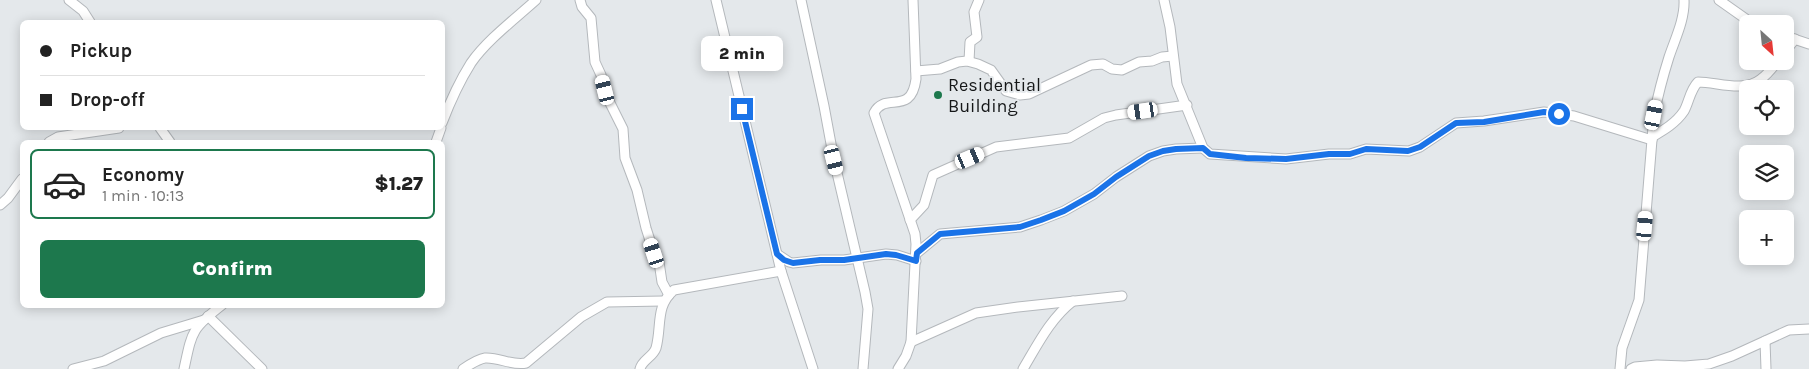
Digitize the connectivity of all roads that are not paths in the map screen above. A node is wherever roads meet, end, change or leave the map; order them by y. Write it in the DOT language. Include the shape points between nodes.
graph roads {
  1 [pos="68,0"];
  2 [pos="536,0"];
  3 [pos="580,0"];
  4 [pos="716,0"];
  5 [pos="801,0"];
  6 [pos="913,0"];
  7 [pos="979,0"];
  8 [pos="1164,0"];
  9 [pos="1684,0"];
  10 [pos="1719,0"];
  11 [pos="1740,15"];
  12 [pos="89,20"];
  13 [pos="1795,39"];
  14 [pos="1809,44"];
  15 [pos="1173,56"];
  16 [pos="969,62"];
  17 [pos="1770,70"];
  18 [pos="916,71"];
  19 [pos="1187,105"];
  20 [pos="445,115"];
  21 [pos="105,130"];
  22 [pos="1652,138"];
  23 [pos="53,140"];
  24 [pos="1203,148"];
  25 [pos="20,183"];
  26 [pos="0,204"];
  27 [pos="910,220"];
  28 [pos="777,254"];
  29 [pos="917,257"];
  30 [pos="857,259"];
  31 [pos="781,271"];
  32 [pos="1122,296"];
  33 [pos="666,298"];
  34 [pos="1073,301"];
  35 [pos="218,308"];
  36 [pos="206,318"];
  37 [pos="1809,330"];
  38 [pos="1765,341"];
  39 [pos="911,342"];
  40 [pos="73,369"];
  41 [pos="184,369"];
  42 [pos="262,369"];
  43 [pos="463,369"];
  44 [pos="640,369"];
  45 [pos="813,369"];
  46 [pos="862,369"];
  47 [pos="898,369"];
  48 [pos="1023,369"];
  49 [pos="1620,369"];
  50 [pos="1631,369"];
  51 [pos="1766,369"];
  1 -- 12 [label="street"];
  2 -- 20 [label="street" via="472,63"];
  3 -- 33 [label="street" via="591,18 595,62 623,129 625,158 659,262"];
  4 -- 28 [label="street"];
  5 -- 30 [label="street"];
  6 -- 18 [label="street"];
  7 -- 16 [label="street" via="974,12 977,37 970,42"];
  8 -- 15 [label="street"];
  9 -- 22 [label="street" via="1679,31 1658,92"];
  10 -- 11 [label="street"];
  13 -- 14 [label="street"];
  15 -- 16 [label="street" via="1136,63 1122,70 1112,70 1103,64 1091,65 1036,92 1020,95 1006,91 991,70"];
  15 -- 19 [label="street" via="1177,84"];
  16 -- 18 [label="street"];
  17 -- 22 [label="street" via="1753,84 1732,86 1698,82 1684,111"];
  18 -- 27 [label="street" via="912,96 881,106 874,113"];
  19 -- 24 [label="street"];
  19 -- 27 [label="street" via="1110,116 1069,138 996,147 934,175 924,205"];
  21 -- 23 [label="street"];
  22 -- 24 [label="street" via="1574,116 1544,112 1456,123 1420,147 1408,151 1366,149 1350,154 1286,159 1210,154"];
  22 -- 49 [label="street" via="1639,300 1622,348"];
  24 -- 29 [label="street" via="1176,149 1149,156 1064,211 1020,227 940,234"];
  25 -- 26 [label="street"];
  27 -- 29 [label="street"];
  28 -- 30 [label="street" via="793,263"];
  28 -- 31 [label="street"];
  29 -- 30 [label="street" via="891,254"];
  29 -- 39 [label="street"];
  30 -- 46 [label="street" via="868,309"];
  31 -- 33 [label="street" via="682,288 674,290"];
  31 -- 45 [label="street"];
  32 -- 34 [label="street"];
  33 -- 43 [label="street" via="607,302 581,317 526,363 482,358"];
  33 -- 44 [label="street" via="656,349"];
  34 -- 39 [label="street" via="976,313"];
  34 -- 48 [label="street" via="1051,323"];
  35 -- 36 [label="street"];
  36 -- 40 [label="street" via="161,333 104,361"];
  36 -- 41 [label="street" via="191,336"];
  36 -- 42 [label="street"];
  37 -- 38 [label="street" via="1789,330"];
  38 -- 50 [label="street" via="1709,364"];
  38 -- 51 [label="street"];
  39 -- 47 [label="street"];
}
